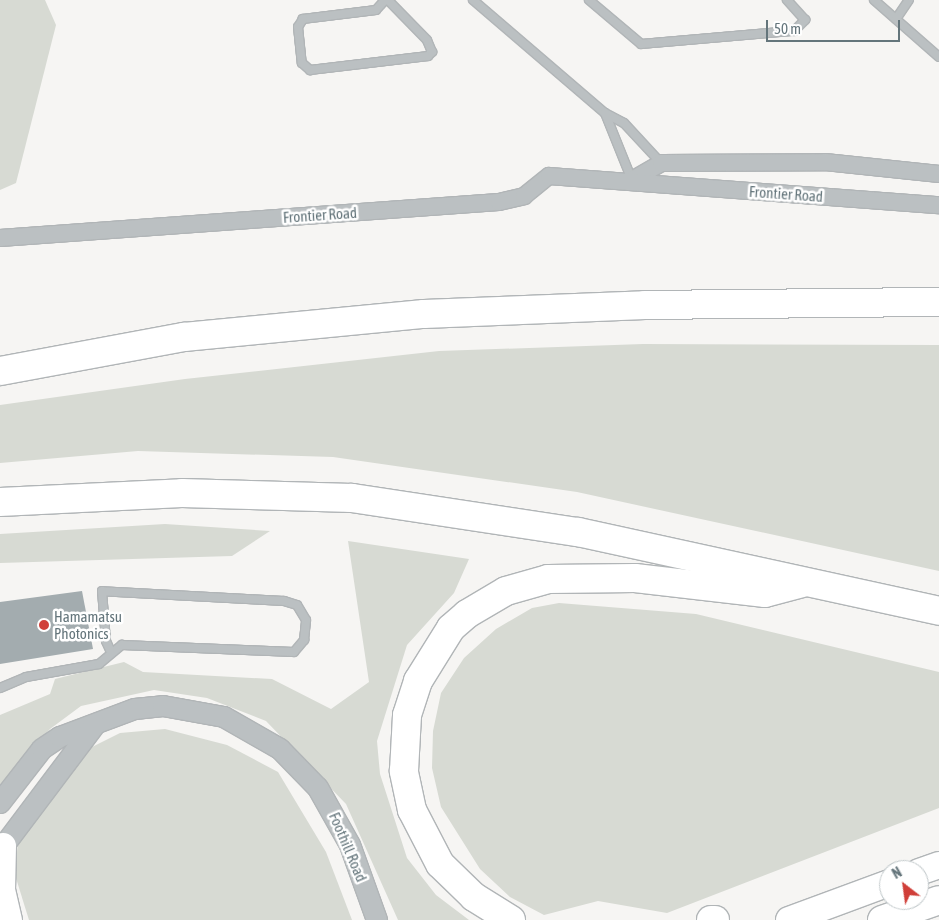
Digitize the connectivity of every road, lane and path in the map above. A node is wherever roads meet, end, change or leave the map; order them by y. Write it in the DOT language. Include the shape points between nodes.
graph roads {
  1 [pos="386,0"];
  2 [pos="473,0"];
  3 [pos="589,0"];
  4 [pos="787,0"];
  5 [pos="874,0"];
  6 [pos="909,0"];
  7 [pos="896,19"];
  8 [pos="939,58"];
  9 [pos="605,113"];
  10 [pos="661,163"];
  11 [pos="939,174"];
  12 [pos="632,180"];
  13 [pos="939,205"];
  14 [pos="0,238"];
  15 [pos="939,302"];
  16 [pos="0,371"];
  17 [pos="0,502"];
  18 [pos="803,582"];
  19 [pos="939,611"];
  20 [pos="110,650"];
  21 [pos="0,688"];
  22 [pos="95,725"];
  23 [pos="0,803"];
  24 [pos="2,848"];
  25 [pos="879,887"];
  26 [pos="939,900"];
  27 [pos="9,920"];
  28 [pos="377,920"];
  29 [pos="511,920"];
  30 [pos="711,920"];
  31 [pos="715,920"];
  32 [pos="789,920"];
  33 [pos="882,920"];
  1 -- 1 [label="lane" via="427,40 432,52 428,56 310,70 302,64 298,28 303,19 376,10"];
  2 -- 9 [label="lane"];
  3 -- 4 [label="lane" via="641,44 794,31 805,20"];
  5 -- 7 [label="lane"];
  6 -- 7 [label="lane"];
  7 -- 8 [label="lane"];
  9 -- 10 [label="lane" via="624,123"];
  9 -- 12 [label="lane"];
  10 -- 11 [label="street, Frontier Road" via="825,162"];
  10 -- 12 [label="street"];
  12 -- 13 [label="street, Frontier Road"];
  12 -- 14 [label="street, Frontier Road" via="549,176 524,196 499,202"];
  15 -- 16 [label="highway" via="655,304 424,314 184,337"];
  17 -- 18 [label="highway" via="182,494 352,498 578,532"];
  18 -- 19 [label="highway"];
  18 -- 29 [label="highway" via="765,594 634,578 548,579 499,595 451,628 418,681 407,715 404,771 412,810 428,846 456,881"];
  20 -- 20 [label="lane" via="106,641 102,591 284,601 297,605 306,620 304,640 294,652 122,645"];
  20 -- 21 [label="lane" via="99,664 26,677"];
  22 -- 23 [label="street, Foothill Road" via="42,749"];
  22 -- 24 [label="street"];
  22 -- 28 [label="street, Foothill Road" via="135,709 195,709 224,717 280,749 302,769 334,812"];
  24 -- 27 [label="highway" via="2,890"];
  25 -- 32 [label="highway"];
  26 -- 33 [label="highway"];
  30 -- 31 [label="highway"];
}
